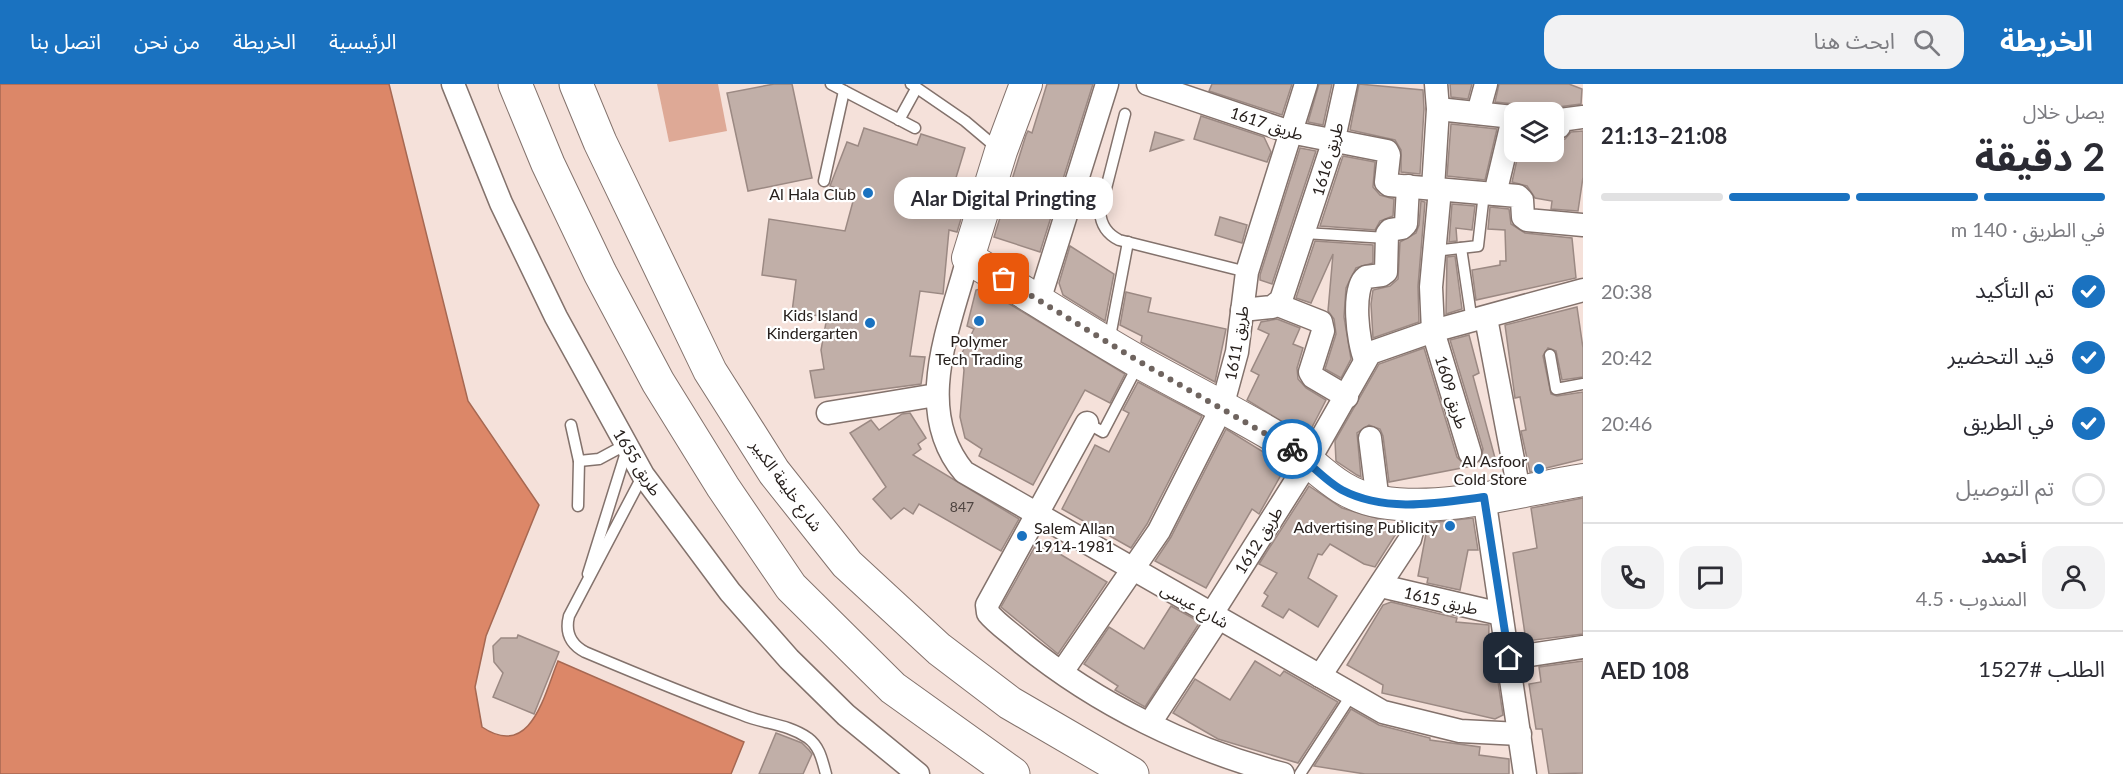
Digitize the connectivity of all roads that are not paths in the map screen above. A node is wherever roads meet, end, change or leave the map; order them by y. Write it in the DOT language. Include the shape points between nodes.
graph roads {
  1 [pos="453,84"];
  2 [pos="515,84"];
  3 [pos="576,84"];
  4 [pos="831,84"];
  5 [pos="1026,84"];
  6 [pos="1107,84"];
  7 [pos="1148,84"];
  8 [pos="1306,84"];
  9 [pos="1346,84"];
  10 [pos="1436,84"];
  11 [pos="1486,84"];
  12 [pos="914,87"];
  13 [pos="844,91"];
  14 [pos="1438,109"];
  15 [pos="1478,113"];
  16 [pos="1125,114"];
  17 [pos="1504,116"];
  18 [pos="1583,117"];
  19 [pos="1564,119"];
  20 [pos="900,120"];
  21 [pos="915,128"];
  22 [pos="1290,132"];
  23 [pos="1333,142"];
  24 [pos="1001,151"];
  25 [pos="1504,153"];
  26 [pos="824,181"];
  27 [pos="1408,186"];
  28 [pos="1437,189"];
  29 [pos="1490,194"];
  30 [pos="1583,225"];
  31 [pos="1304,233"];
  32 [pos="1387,238"];
  33 [pos="1128,242"];
  34 [pos="1461,248"];
  35 [pos="1434,251"];
  36 [pos="968,258"];
  37 [pos="1247,272"];
  38 [pos="1583,290"];
  39 [pos="1039,301"];
  40 [pos="1278,305"];
  41 [pos="1242,310"];
  42 [pos="1479,320"];
  43 [pos="1433,331"];
  44 [pos="1108,344"];
  45 [pos="1550,355"];
  46 [pos="1365,359"];
  47 [pos="1140,362"];
  48 [pos="1583,384"];
  49 [pos="936,395"];
  50 [pos="1347,397"];
  51 [pos="1222,407"];
  52 [pos="828,413"];
  53 [pos="1087,423"];
  54 [pos="571,425"];
  55 [pos="1370,438"];
  56 [pos="626,447"];
  57 [pos="1470,453"];
  58 [pos="579,461"];
  59 [pos="1308,462"];
  60 [pos="644,476"];
  61 [pos="1583,480"];
  62 [pos="1519,490"];
  63 [pos="1484,497"];
  64 [pos="1378,502"];
  65 [pos="1419,505"];
  66 [pos="578,506"];
  67 [pos="1038,516"];
  68 [pos="1132,570"];
  69 [pos="586,580"];
  70 [pos="1381,586"];
  71 [pos="1501,614"];
  72 [pos="1215,617"];
  73 [pos="1583,647"];
  74 [pos="1509,658"];
  75 [pos="1062,672"];
  76 [pos="1320,676"];
  77 [pos="1352,694"];
  78 [pos="1150,723"];
  79 [pos="1520,734"];
  80 [pos="906,770"];
  81 [pos="826,774"];
  82 [pos="1013,774"];
  83 [pos="1132,774"];
  84 [pos="1283,774"];
  85 [pos="1300,774"];
  86 [pos="1525,774"];
  1 -- 56 [label="street, طريق 1655" via="501,202"];
  2 -- 82 [label="main road" via="591,254 658,382 791,587 893,688"];
  3 -- 83 [label="main road, شارع خليفة الكبير" via="710,371 774,472 847,564 939,649 1010,703"];
  4 -- 13 [label="lane"];
  5 -- 24 [label="street"];
  6 -- 39 [label="street"];
  7 -- 22 [label="street, طريق 1617"];
  8 -- 22 [label="street, طريق 1611"];
  9 -- 23 [label="street, طريق 1616"];
  10 -- 14 [label="street, طريق 1609"];
  11 -- 15 [label="street"];
  12 -- 20 [label="lane"];
  12 -- 24 [label="lane"];
  13 -- 20 [label="lane"];
  13 -- 26 [label="lane"];
  14 -- 15 [label="street"];
  14 -- 28 [label="street, طريق 1609"];
  15 -- 17 [label="street"];
  16 -- 33 [label="lane" via="1100,220 1108,232"];
  18 -- 19 [label="street"];
  20 -- 21 [label="lane"];
  22 -- 23 [label="street, طريق 1617"];
  22 -- 37 [label="street, طريق 1611"];
  23 -- 27 [label="street, طريق 1617" via="1389,152 1387,184"];
  23 -- 31 [label="street, طريق 1616"];
  24 -- 36 [label="street"];
  25 -- 29 [label="street"];
  27 -- 28 [label="street"];
  27 -- 32 [label="street" via="1406,224 1390,230"];
  28 -- 29 [label="street"];
  28 -- 35 [label="street, طريق 1609"];
  29 -- 30 [label="street" via="1520,198 1527,220"];
  29 -- 34 [label="lane" via="1480,244"];
  31 -- 32 [label="lane"];
  31 -- 40 [label="street, طريق 1616"];
  32 -- 46 [label="street" via="1386,272 1366,277 1361,283 1358,338"];
  33 -- 37 [label="lane"];
  33 -- 44 [label="lane"];
  34 -- 35 [label="lane"];
  34 -- 42 [label="lane"];
  35 -- 43 [label="street, طريق 1609" via="1430,304"];
  36 -- 39 [label="street"];
  36 -- 49 [label="street, شارع عيسى" via="941,359"];
  37 -- 41 [label="street, طريق 1611"];
  38 -- 42 [label="street"];
  39 -- 44 [label="street"];
  40 -- 41 [label="street"];
  40 -- 50 [label="street" via="1321,322 1323,331 1310,372"];
  41 -- 51 [label="street, طريق 1611" via="1237,352"];
  42 -- 43 [label="street"];
  42 -- 62 [label="street"];
  43 -- 46 [label="street" via="1377,349"];
  43 -- 57 [label="street, طريق 1609"];
  44 -- 47 [label="street"];
  45 -- 48 [label="lane" via="1556,389"];
  46 -- 50 [label="street, طريق 1612"];
  47 -- 51 [label="street"];
  47 -- 53 [label="lane" via="1103,432"];
  49 -- 52 [label="street"];
  49 -- 67 [label="street, شارع عيسى" via="938,420 953,459 964,472"];
  50 -- 59 [label="street, طريق 1612"];
  51 -- 59 [label="street" via="1276,437"];
  51 -- 68 [label="street, طريق 1611" via="1159,531"];
  53 -- 67 [label="street"];
  54 -- 58 [label="lane"];
  55 -- 64 [label="street"];
  56 -- 58 [label="lane" via="609,456"];
  56 -- 60 [label="street, طريق 1655"];
  56 -- 69 [label="lane"];
  58 -- 66 [label="lane"];
  59 -- 64 [label="street" via="1340,489"];
  59 -- 72 [label="street, طريق 1612"];
  60 -- 69 [label="lane" via="606,552"];
  60 -- 80 [label="street, طريق 1655" via="730,592 789,659"];
  61 -- 62 [label="street"];
  62 -- 63 [label="street"];
  63 -- 65 [label="street"];
  63 -- 71 [label="street"];
  64 -- 65 [label="street"];
  65 -- 70 [label="street, طريق 1615" via="1410,539"];
  67 -- 68 [label="street, شارع عيسى"];
  67 -- 75 [label="street" via="987,605 990,616"];
  68 -- 72 [label="street, شارع عيسى"];
  68 -- 75 [label="street, طريق 1611"];
  69 -- 81 [label="lane" via="567,624 569,638 578,649 747,717 801,734 817,747"];
  70 -- 71 [label="street, طريق 1615"];
  70 -- 76 [label="street, طريق 1615"];
  71 -- 74 [label="street"];
  72 -- 76 [label="street, شارع عيسى"];
  72 -- 78 [label="street, طريق 1612"];
  73 -- 74 [label="street"];
  74 -- 79 [label="street"];
  75 -- 78 [label="street"];
  76 -- 77 [label="street, شارع عيسى"];
  77 -- 79 [label="street, شارع عيسى" via="1383,712 1460,731"];
  77 -- 85 [label="lane"];
  78 -- 84 [label="street" via="1221,755"];
  79 -- 86 [label="street"];
}
